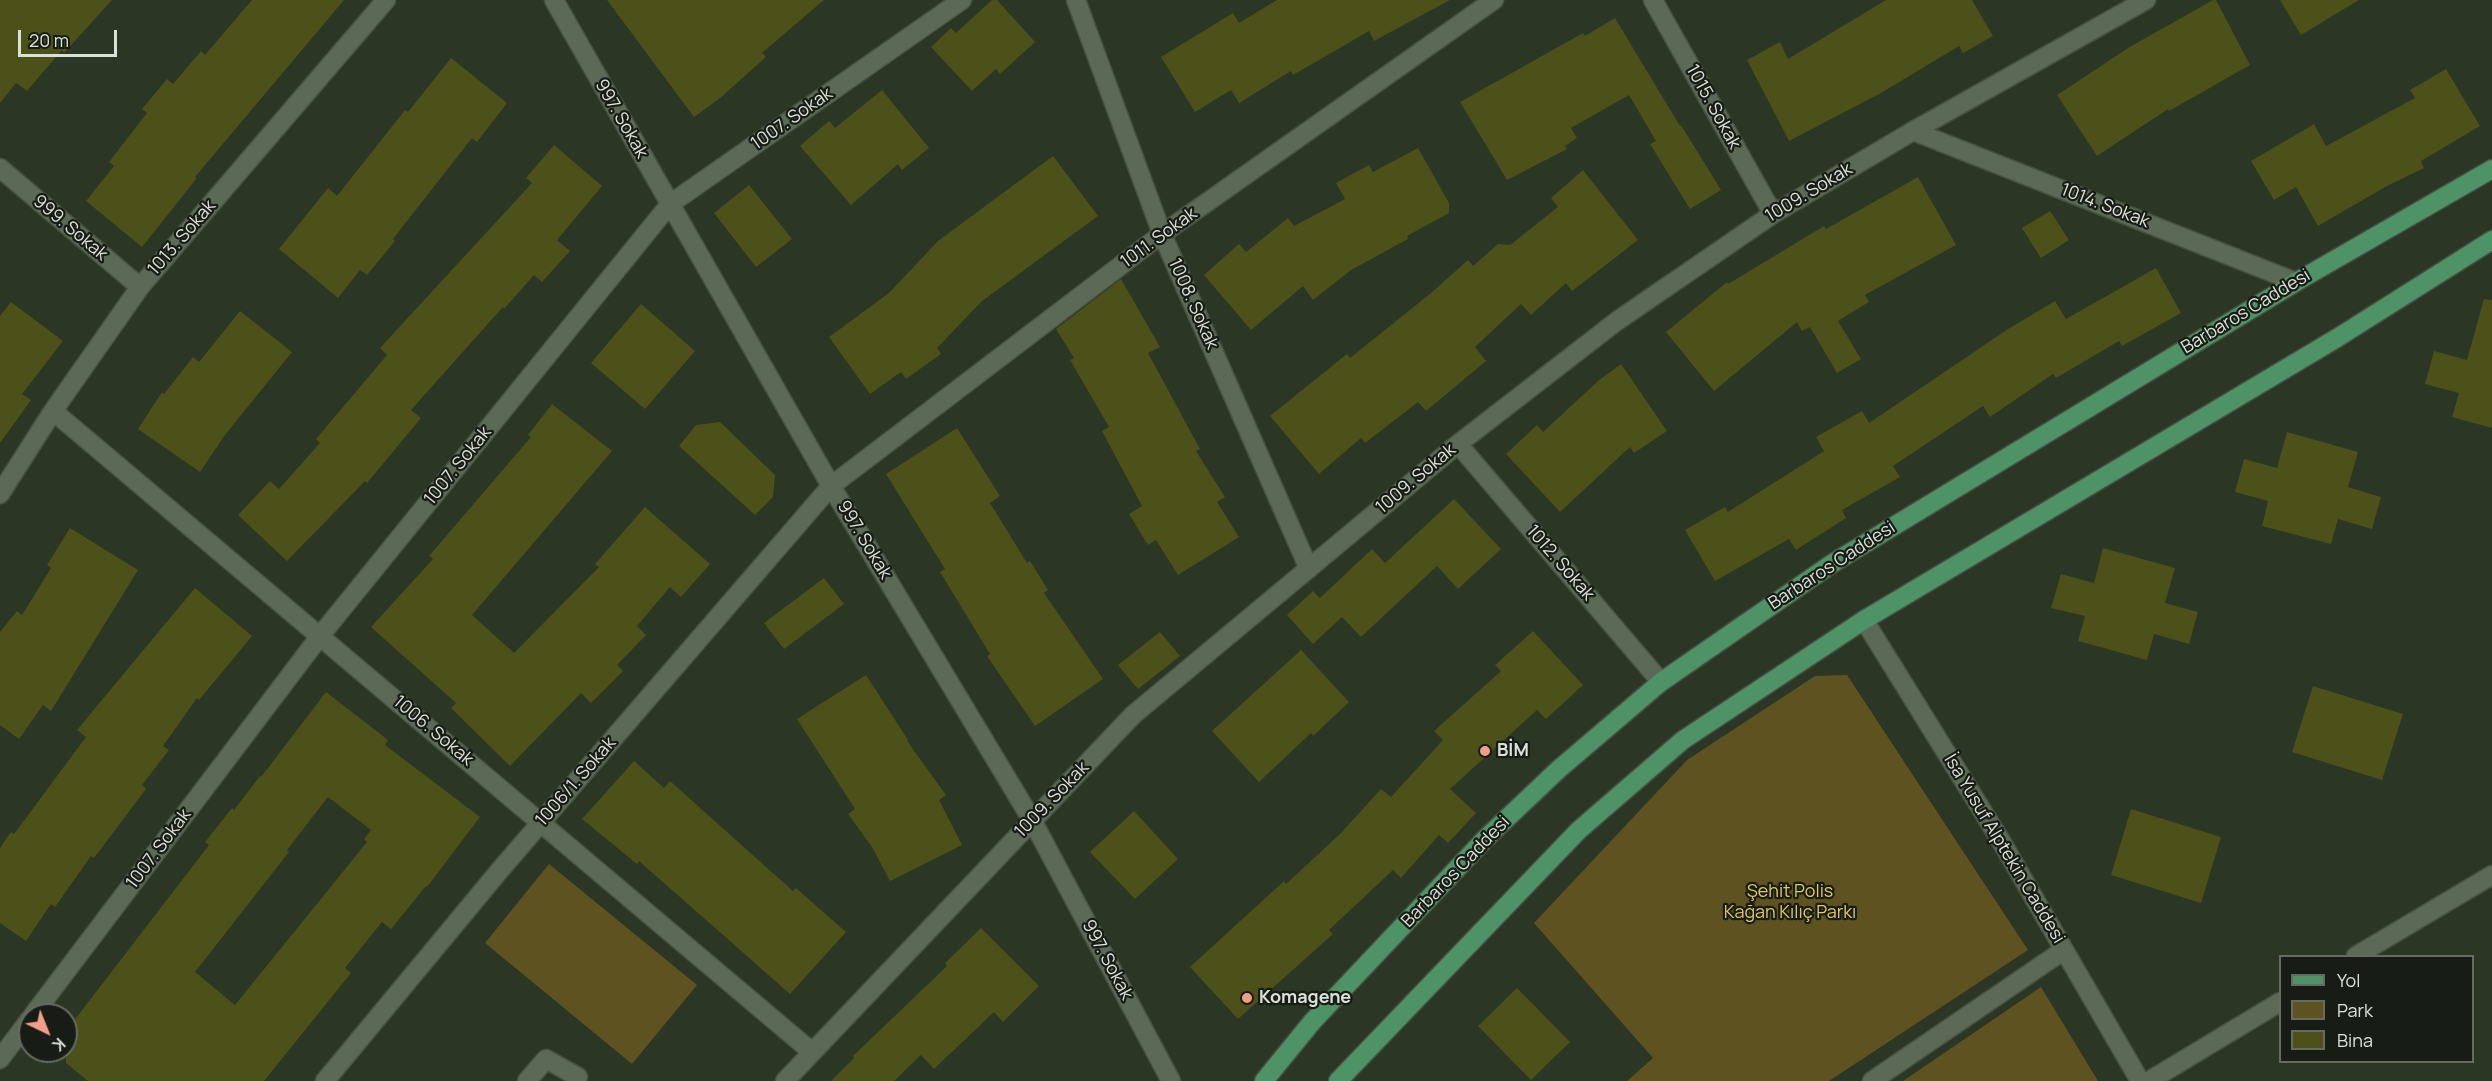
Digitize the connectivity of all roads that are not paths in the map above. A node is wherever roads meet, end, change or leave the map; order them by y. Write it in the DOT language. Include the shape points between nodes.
graph roads {
  1 [pos="386,0"];
  2 [pos="554,0"];
  3 [pos="962,0"];
  4 [pos="1076,0"];
  5 [pos="1494,0"];
  6 [pos="1653,0"];
  7 [pos="2146,0"];
  8 [pos="1913,131"];
  9 [pos="0,168"];
  10 [pos="2492,169"];
  11 [pos="669,204"];
  12 [pos="1773,214"];
  13 [pos="1162,234"];
  14 [pos="2492,240"];
  15 [pos="2296,282"];
  16 [pos="140,287"];
  17 [pos="53,411"];
  18 [pos="1458,444"];
  19 [pos="831,486"];
  20 [pos="0,494"];
  21 [pos="1309,569"];
  22 [pos="1864,620"];
  23 [pos="321,636"];
  24 [pos="1661,682"];
  25 [pos="1032,820"];
  26 [pos="541,823"];
  27 [pos="2492,875"];
  28 [pos="2064,950"];
  29 [pos="2359,955"];
  30 [pos="42,1003"];
  31 [pos="2279,1003"];
  32 [pos="18,1035"];
  33 [pos="812,1052"];
  34 [pos="0,1059"];
  35 [pos="578,1077"];
  36 [pos="325,1081"];
  37 [pos="527,1081"];
  38 [pos="785,1081"];
  39 [pos="1171,1081"];
  40 [pos="1264,1081"];
  41 [pos="1338,1081"];
  42 [pos="1872,1081"];
  43 [pos="2140,1081"];
  44 [pos="2149,1081"];
  1 -- 16 [label="street, 1013. Sokak"];
  2 -- 11 [label="street, 997. Sokak"];
  3 -- 11 [label="street, 1007. Sokak"];
  4 -- 13 [label="street, 1008. Sokak"];
  5 -- 13 [label="street, 1011. Sokak"];
  6 -- 12 [label="street, 1015. Sokak"];
  7 -- 8 [label="street, 1009. Sokak"];
  8 -- 12 [label="street, 1009. Sokak"];
  8 -- 15 [label="street, 1014. Sokak"];
  9 -- 16 [label="street, 999. Sokak"];
  10 -- 15 [label="main road, Barbaros Caddesi"];
  11 -- 19 [label="street, 997. Sokak"];
  11 -- 23 [label="street, 1007. Sokak"];
  12 -- 18 [label="street, 1009. Sokak" via="1617,321"];
  13 -- 19 [label="street, 1011. Sokak"];
  13 -- 21 [label="street, 1008. Sokak"];
  14 -- 22 [label="main road" via="2327,344"];
  15 -- 24 [label="main road, Barbaros Caddesi" via="1833,563"];
  16 -- 17 [label="street, 1013. Sokak"];
  17 -- 20 [label="street, 1013. Sokak"];
  17 -- 23 [label="street, 1006. Sokak"];
  18 -- 21 [label="street, 1009. Sokak"];
  18 -- 24 [label="street, 1012. Sokak"];
  19 -- 25 [label="street, 997. Sokak"];
  19 -- 26 [label="street, 1006/1. Sokak"];
  21 -- 25 [label="street, 1009. Sokak" via="1133,715"];
  22 -- 28 [label="street, İsa Yusuf Alptekin Caddesi"];
  22 -- 41 [label="main road" via="1683,740 1587,823"];
  23 -- 26 [label="street, 1006. Sokak"];
  23 -- 30 [label="street, 1007. Sokak"];
  24 -- 40 [label="main road, Barbaros Caddesi" via="1485,839 1312,1022"];
  25 -- 33 [label="street, 1009. Sokak"];
  25 -- 39 [label="street, 997. Sokak"];
  26 -- 33 [label="street, 1006. Sokak"];
  26 -- 36 [label="street, 1006/1. Sokak"];
  27 -- 29 [label="street"];
  28 -- 42 [label="street"];
  28 -- 43 [label="street, İsa Yusuf Alptekin Caddesi"];
  31 -- 44 [label="street"];
  32 -- 34 [label="street"];
  33 -- 38 [label="street, 1009. Sokak"];
  35 -- 37 [label="street" via="546,1059"];
}
